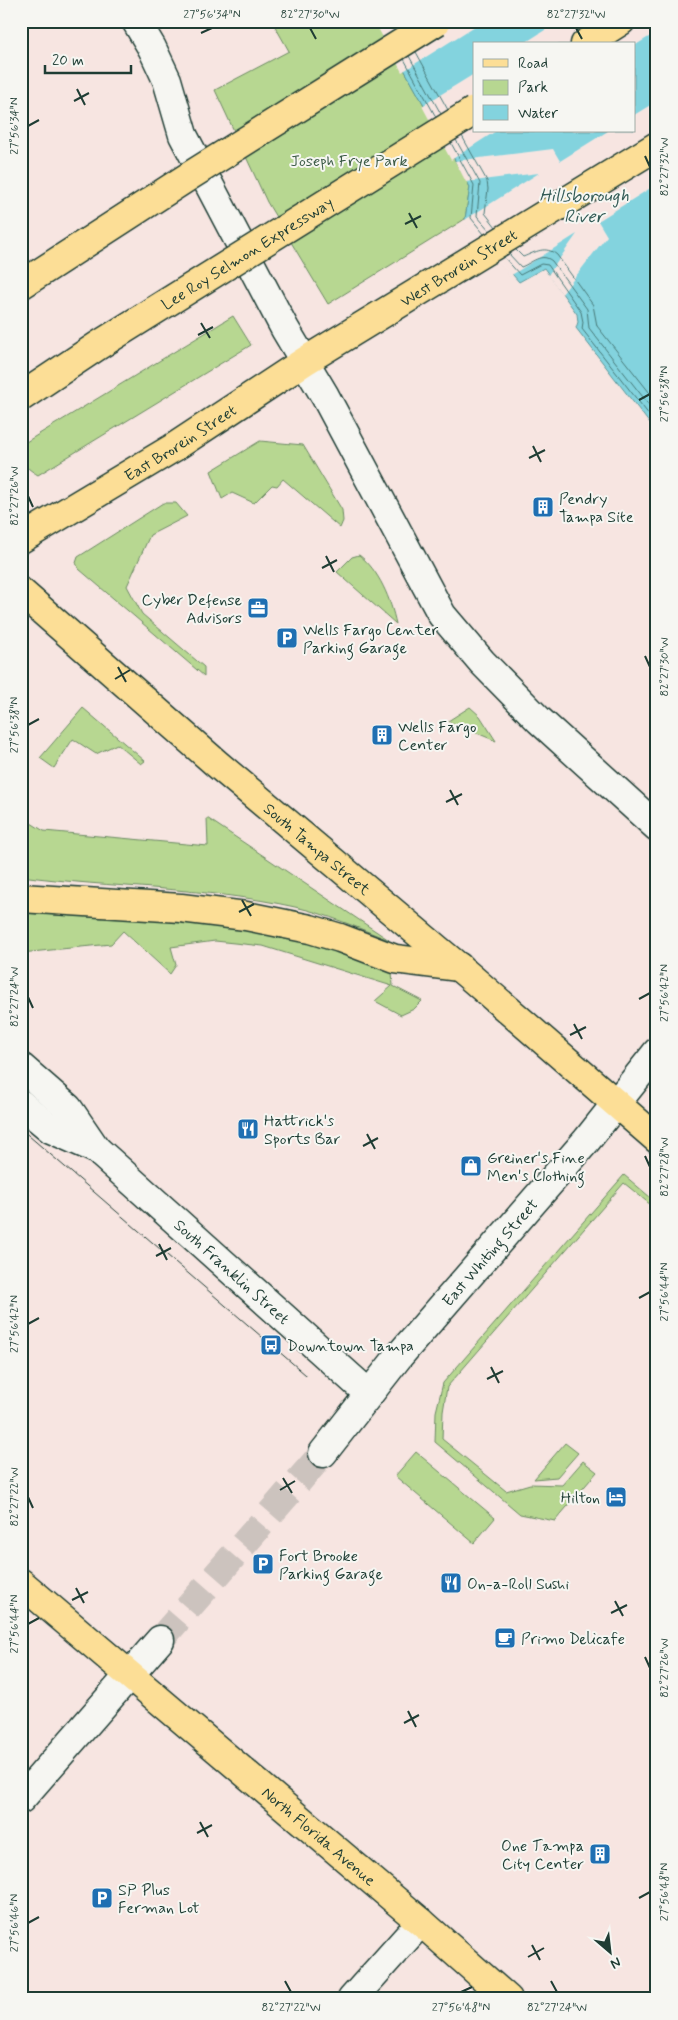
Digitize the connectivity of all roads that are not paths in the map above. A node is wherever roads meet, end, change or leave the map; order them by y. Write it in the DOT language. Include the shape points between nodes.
graph roads {
  1 [pos="136,21"];
  2 [pos="438,21"];
  3 [pos="621,21"];
  4 [pos="588,42"];
  5 [pos="473,112"];
  6 [pos="657,146"];
  7 [pos="21,286"];
  8 [pos="337,342"];
  9 [pos="305,361"];
  10 [pos="21,397"];
  11 [pos="21,540"];
  12 [pos="21,592"];
  13 [pos="657,827"];
  14 [pos="21,898"];
  15 [pos="459,967"];
  16 [pos="657,1052"];
  17 [pos="21,1067"];
  18 [pos="21,1104"];
  19 [pos="616,1104"];
  20 [pos="657,1139"];
  21 [pos="96,1149"];
  22 [pos="369,1394"];
  23 [pos="323,1453"];
  24 [pos="21,1583"];
  25 [pos="160,1640"];
  26 [pos="129,1676"];
  27 [pos="21,1799"];
  28 [pos="421,1922"];
  29 [pos="352,1999"];
  30 [pos="508,1999"];
  1 -- 9 [label="street" via="167,80 183,135"];
  2 -- 7 [label="main road, bridge"];
  3 -- 4 [label="main road"];
  5 -- 10 [label="main road, Lee Roy Selmon Expressway, bridge"];
  6 -- 8 [label="main road, West Brorein Street"];
  8 -- 9 [label="main road, East Brorein Street"];
  9 -- 11 [label="main road, East Brorein Street" via="173,448"];
  9 -- 13 [label="street" via="442,615 482,662 539,720"];
  12 -- 15 [label="main road, South Tampa Street" via="217,764"];
  14 -- 15 [label="main road" via="181,908 246,916 325,934 395,959"];
  15 -- 19 [label="main road, South Tampa Street"];
  16 -- 19 [label="street, East Whiting Street"];
  17 -- 21 [label="street, South Franklin Street" via="68,1108"];
  18 -- 21 [label="street, South Franklin Street" via="51,1129"];
  19 -- 20 [label="main road, South Tampa Street"];
  19 -- 22 [label="street, East Whiting Street"];
  21 -- 22 [label="street, South Franklin Street"];
  22 -- 23 [label="street, East Whiting Street"];
  24 -- 26 [label="main road, North Florida Avenue"];
  25 -- 26 [label="street"];
  26 -- 27 [label="street"];
  26 -- 28 [label="main road, North Florida Avenue"];
  28 -- 29 [label="street"];
  28 -- 30 [label="main road, North Florida Avenue"];
}
